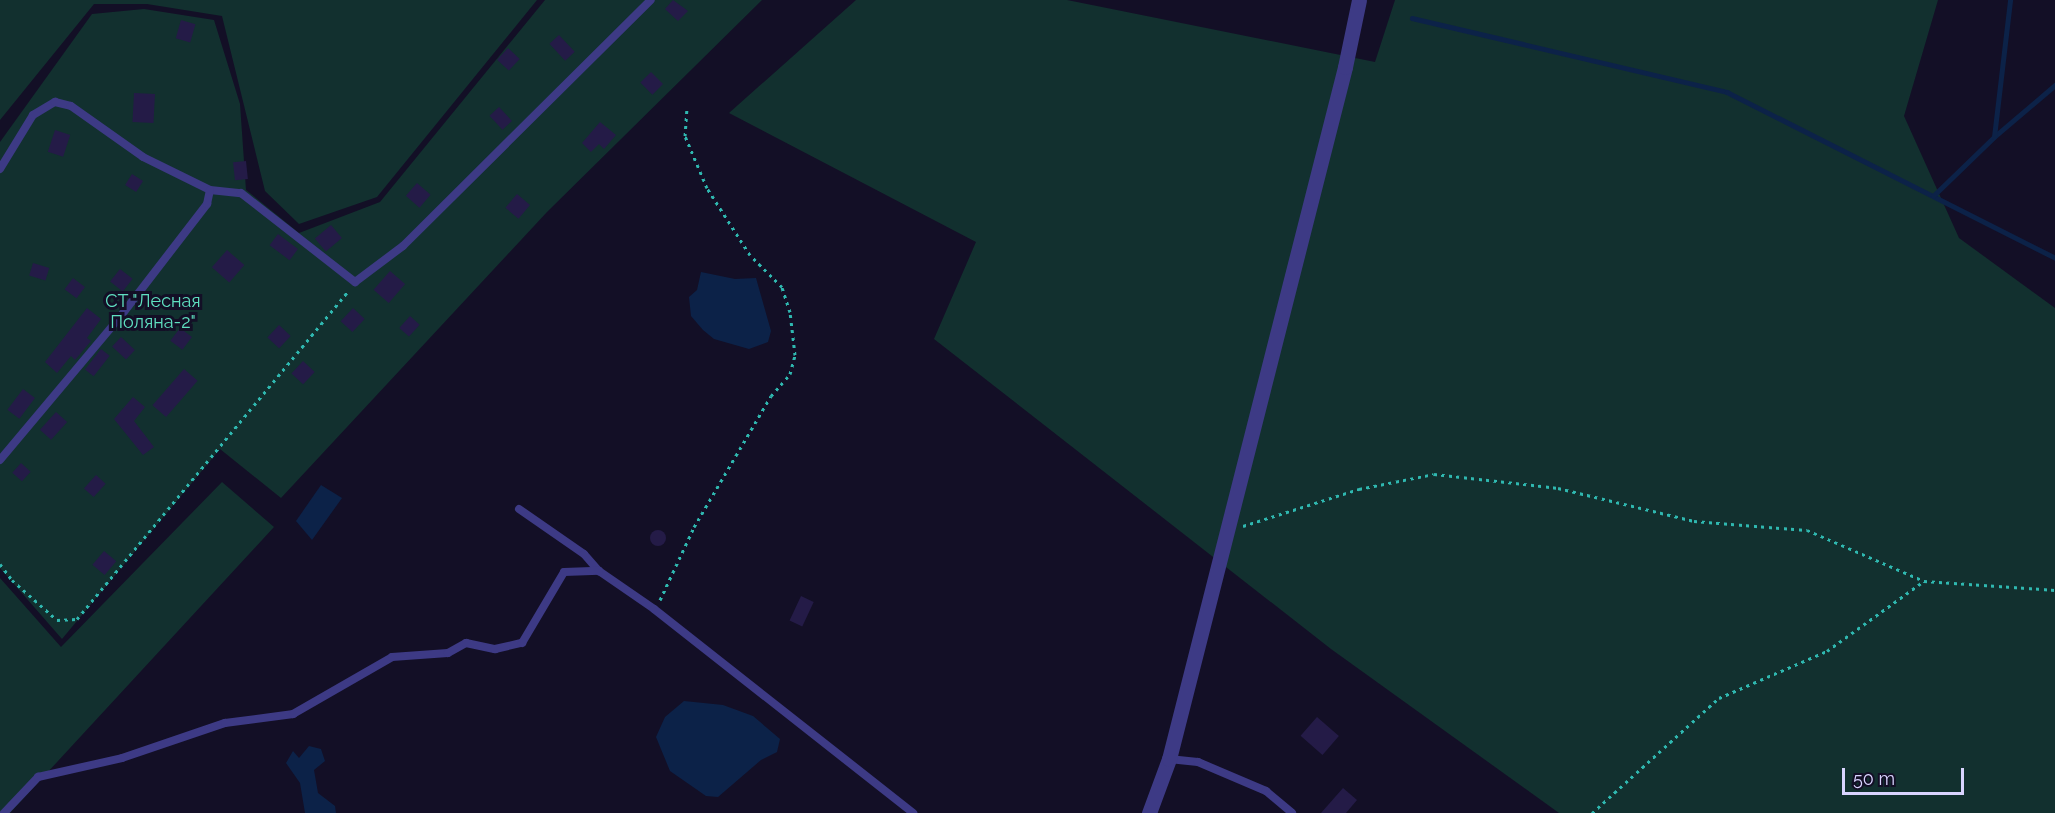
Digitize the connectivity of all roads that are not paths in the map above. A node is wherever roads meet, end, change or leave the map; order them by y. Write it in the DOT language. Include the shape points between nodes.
graph roads {
  1 [pos="651,0"];
  2 [pos="1359,0"];
  3 [pos="0,169"];
  4 [pos="210,190"];
  5 [pos="0,460"];
  6 [pos="519,509"];
  7 [pos="599,571"];
  8 [pos="1169,759"];
  9 [pos="4,813"];
  10 [pos="913,813"];
  11 [pos="1149,813"];
  12 [pos="1292,813"];
  1 -- 4 [label="lane" via="403,246 355,282 241,193"];
  2 -- 8 [label="street"];
  3 -- 4 [label="lane" via="33,115 55,102 71,106 143,157"];
  4 -- 5 [label="lane" via="207,204 178,242"];
  6 -- 7 [label="lane" via="584,554"];
  7 -- 9 [label="lane" via="564,572 522,643 495,649 466,643 448,653 392,657 293,714 225,723 122,758 38,777"];
  7 -- 10 [label="lane" via="654,609"];
  8 -- 11 [label="street"];
  8 -- 12 [label="lane" via="1198,762 1266,791"];
}
